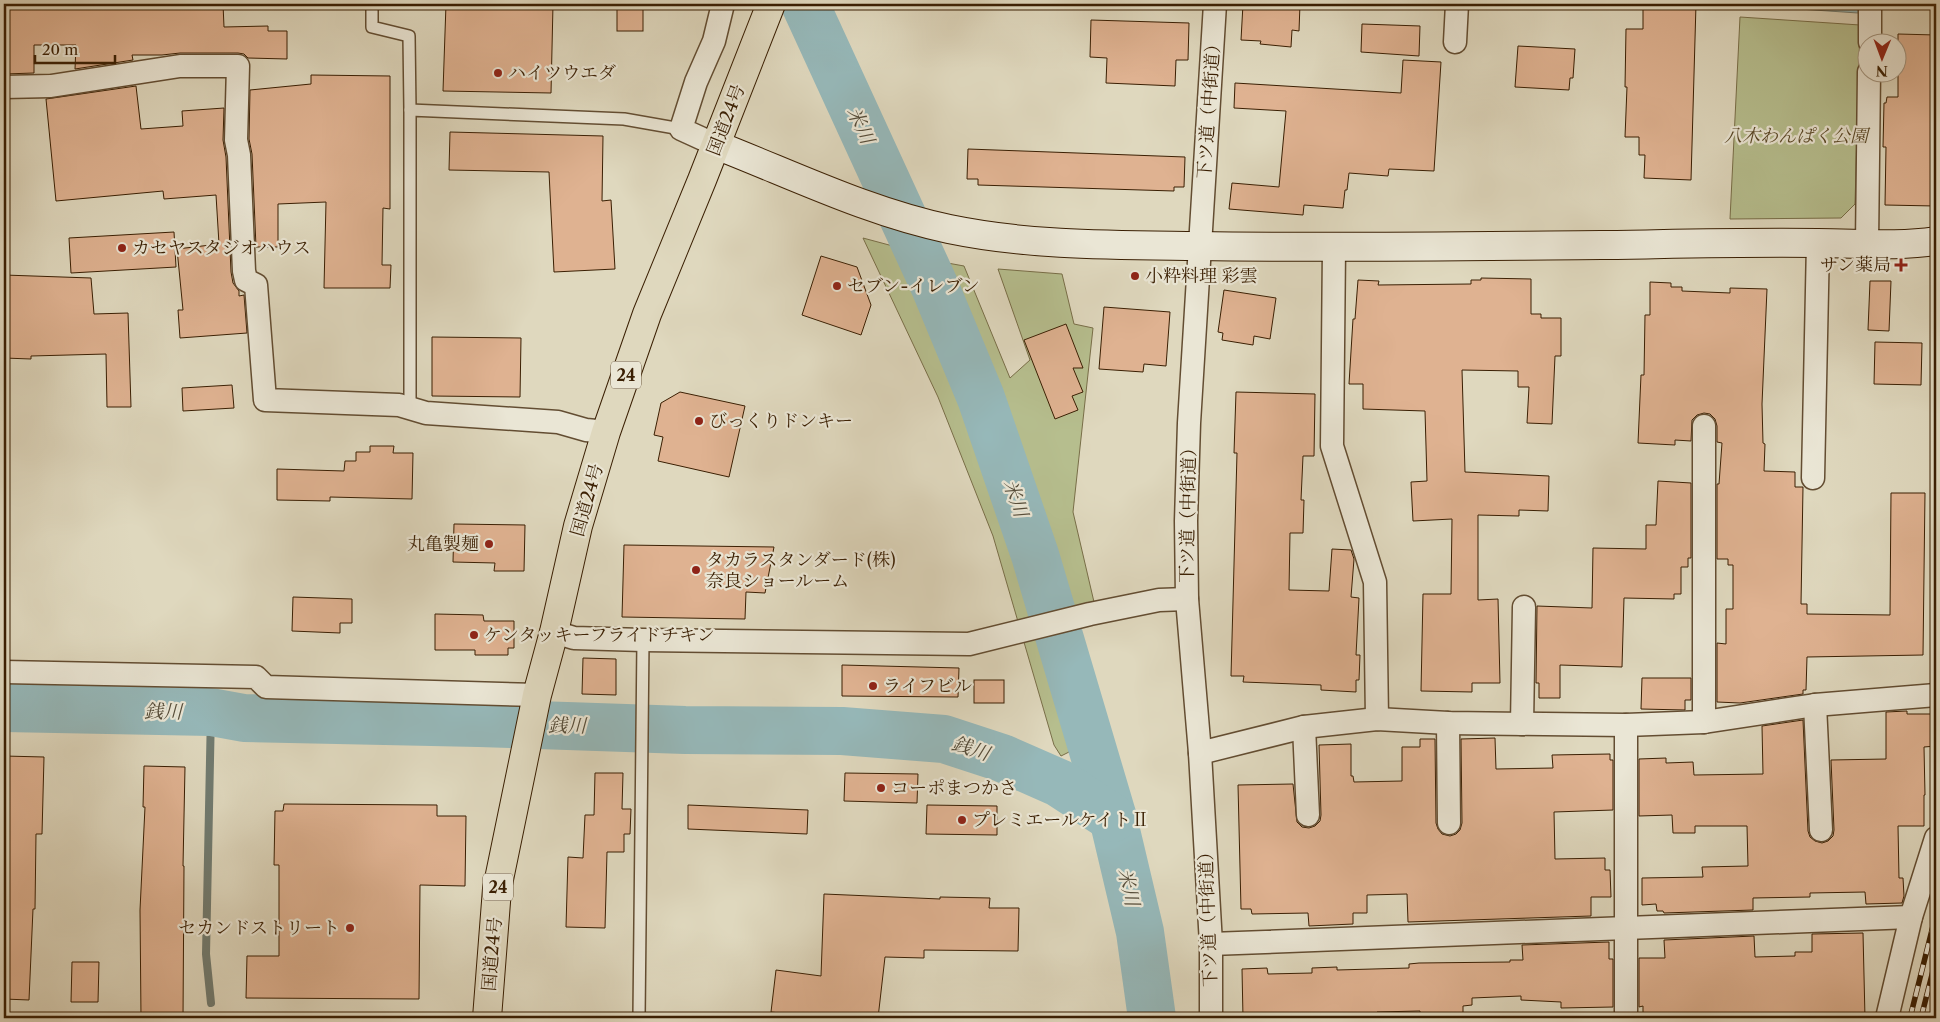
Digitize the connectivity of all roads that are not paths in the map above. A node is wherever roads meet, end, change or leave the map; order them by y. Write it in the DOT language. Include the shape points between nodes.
graph roads {
  1 [pos="372,4"];
  2 [pos="723,4"];
  3 [pos="771,4"];
  4 [pos="1216,4"];
  5 [pos="1457,4"];
  6 [pos="1870,4"];
  7 [pos="1870,32"];
  8 [pos="1455,42"];
  9 [pos="1869,82"];
  10 [pos="4,87"];
  11 [pos="410,110"];
  12 [pos="680,128"];
  13 [pos="716,145"];
  14 [pos="1936,241"];
  15 [pos="1818,243"];
  16 [pos="1868,244"];
  17 [pos="1200,246"];
  18 [pos="1334,248"];
  19 [pos="410,408"];
  20 [pos="1704,426"];
  21 [pos="606,432"];
  22 [pos="1813,478"];
  23 [pos="1187,599"];
  24 [pos="1524,607"];
  25 [pos="554,632"];
  26 [pos="643,640"];
  27 [pos="4,672"];
  28 [pos="1936,695"];
  29 [pos="537,698"];
  30 [pos="1815,704"];
  31 [pos="1377,720"];
  32 [pos="1704,722"];
  33 [pos="1448,723"];
  34 [pos="1522,724"];
  35 [pos="1626,725"];
  36 [pos="1304,727"];
  37 [pos="1200,753"];
  38 [pos="1308,815"];
  39 [pos="1449,823"];
  40 [pos="1821,830"];
  41 [pos="1936,838"];
  42 [pos="1912,917"];
  43 [pos="1625,929"];
  44 [pos="1211,944"];
  45 [pos="487,1018"];
  46 [pos="640,1018"];
  47 [pos="1211,1018"];
  48 [pos="1626,1018"];
  49 [pos="1887,1018"];
  1 -- 11 [label="lane" via="372,27 409,36"];
  2 -- 12 [label="street" via="714,41"];
  3 -- 13 [label="highway, 国道24号 / 24"];
  4 -- 17 [label="street, 下ツ道（中街道）"];
  5 -- 8 [label="street"];
  6 -- 7 [label="street"];
  9 -- 16 [label="street"];
  10 -- 19 [label="street" via="51,86 180,66 238,66 236,140 244,271 246,280 256,285 264,400"];
  11 -- 12 [label="lane" via="624,119"];
  11 -- 19 [label="lane"];
  12 -- 13 [label="street"];
  13 -- 17 [label="street" via="813,186 913,221 952,230 1022,240 1102,246"];
  13 -- 21 [label="highway, 国道24号 / 24" via="647,314"];
  14 -- 16 [label="street"];
  15 -- 16 [label="street"];
  15 -- 18 [label="street"];
  15 -- 22 [label="street"];
  17 -- 18 [label="street"];
  17 -- 23 [label="street, 下ツ道（中街道）" via="1188,433"];
  18 -- 31 [label="street" via="1332,446 1376,582"];
  19 -- 21 [label="street" via="426,413 558,422"];
  20 -- 32 [label="street"];
  21 -- 25 [label="highway, 国道24号 / 24" via="578,526"];
  23 -- 26 [label="street" via="1160,600 1090,614 969,644"];
  23 -- 37 [label="street, 下ツ道（中街道）"];
  24 -- 34 [label="street"];
  25 -- 26 [label="street" via="574,638"];
  25 -- 29 [label="highway, 国道24号 / 24"];
  26 -- 46 [label="lane"];
  27 -- 29 [label="street" via="256,677 266,687"];
  28 -- 30 [label="street"];
  29 -- 45 [label="highway, 国道24号 / 24" via="497,889"];
  30 -- 32 [label="street"];
  30 -- 40 [label="street"];
  31 -- 33 [label="street"];
  31 -- 36 [label="street"];
  32 -- 35 [label="street"];
  33 -- 34 [label="street"];
  33 -- 39 [label="street"];
  34 -- 35 [label="street"];
  35 -- 43 [label="street"];
  36 -- 37 [label="street"];
  36 -- 38 [label="street"];
  37 -- 44 [label="street, 下ツ道（中街道）"];
  41 -- 42 [label="street"];
  42 -- 43 [label="street"];
  42 -- 49 [label="street"];
  43 -- 44 [label="street"];
  43 -- 48 [label="street"];
  44 -- 47 [label="street, 下ツ道（中街道）"];
}
